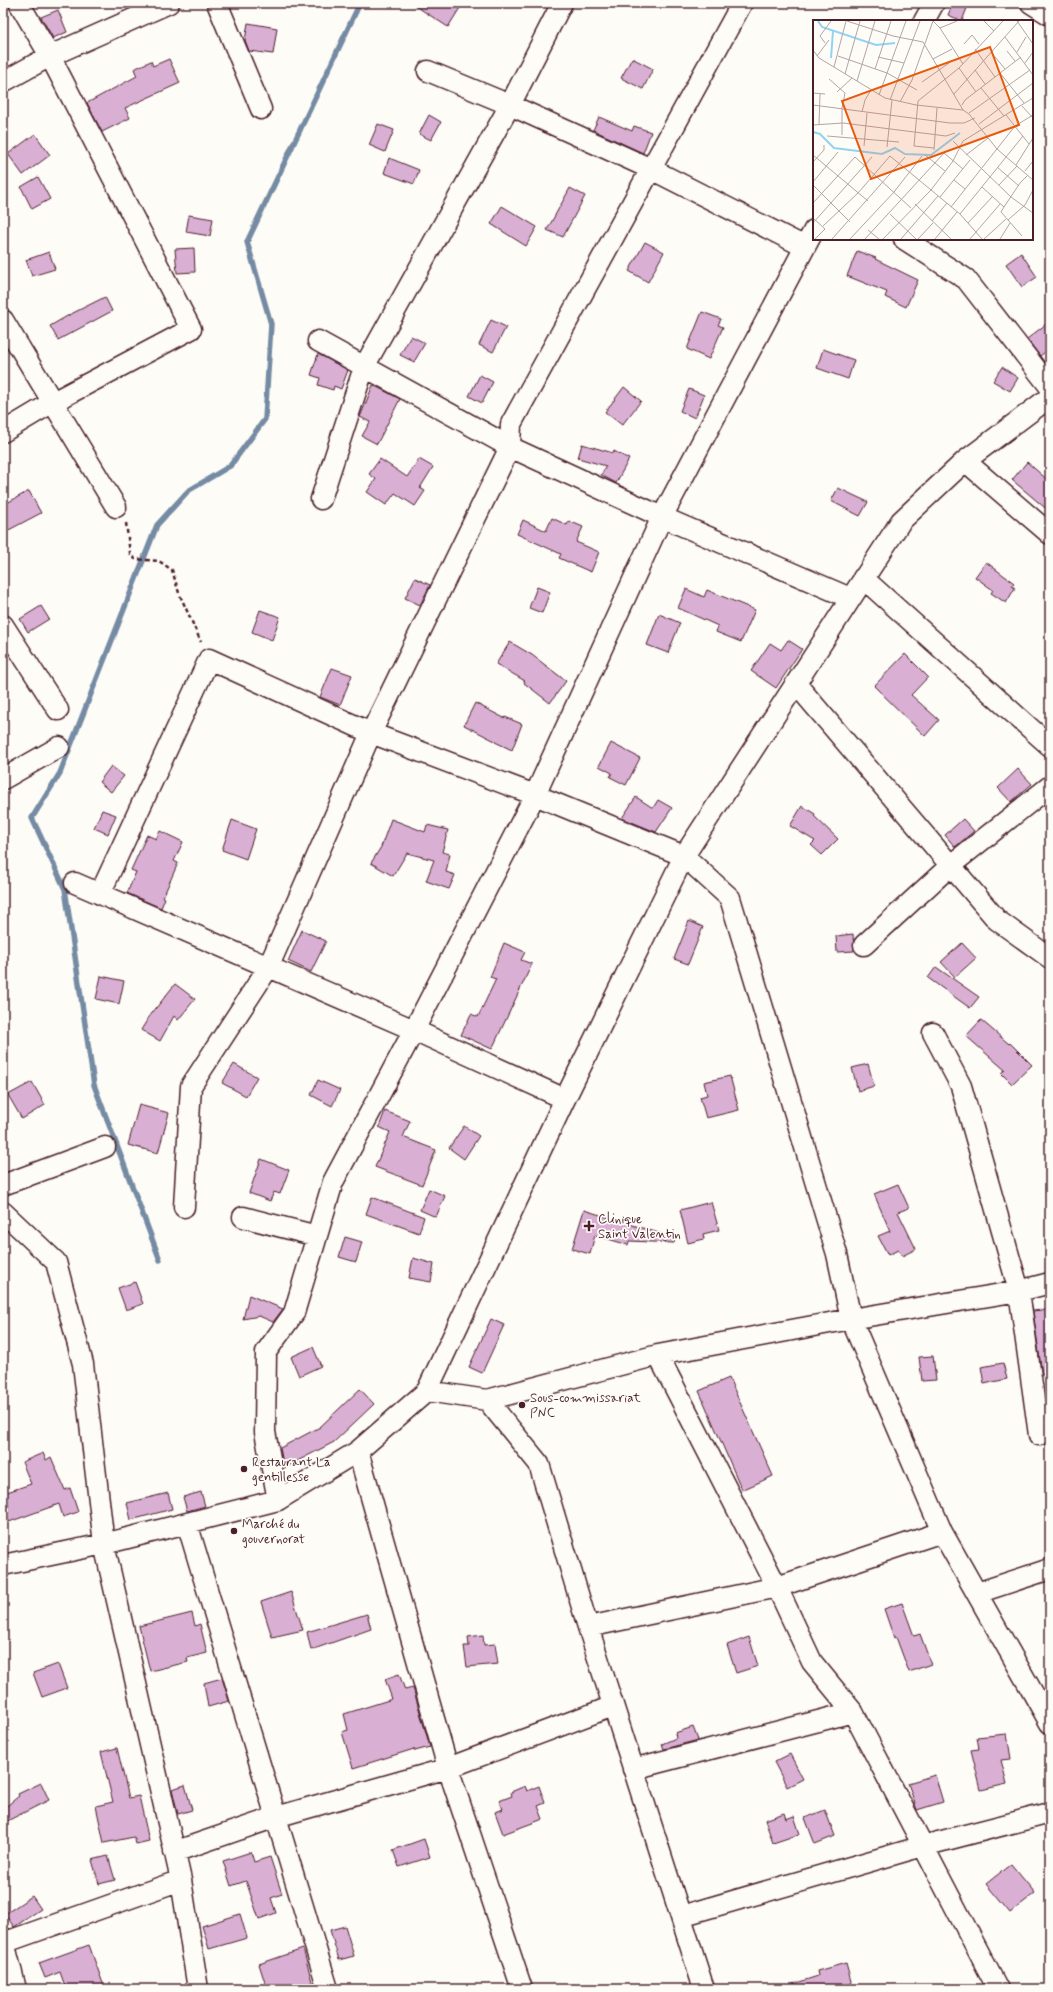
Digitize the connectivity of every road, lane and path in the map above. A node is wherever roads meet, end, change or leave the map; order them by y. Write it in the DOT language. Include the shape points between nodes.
graph roads {
  1 [pos="19,3"];
  2 [pos="169,3"];
  3 [pos="217,3"];
  4 [pos="562,3"];
  5 [pos="742,3"];
  6 [pos="934,3"];
  7 [pos="1031,3"];
  8 [pos="1050,15"];
  9 [pos="925,20"];
  10 [pos="50,56"];
  11 [pos="428,71"];
  12 [pos="3,82"];
  13 [pos="510,105"];
  14 [pos="261,109"];
  15 [pos="651,169"];
  16 [pos="813,232"];
  17 [pos="906,240"];
  18 [pos="805,248"];
  19 [pos="3,320"];
  20 [pos="318,342"];
  21 [pos="364,367"];
  22 [pos="1050,387"];
  23 [pos="1050,397"];
  24 [pos="52,402"];
  25 [pos="3,432"];
  26 [pos="510,447"];
  27 [pos="965,461"];
  28 [pos="320,498"];
  29 [pos="116,507"];
  30 [pos="662,517"];
  31 [pos="1050,534"];
  32 [pos="863,578"];
  33 [pos="850,598"];
  34 [pos="3,625"];
  35 [pos="209,659"];
  36 [pos="797,685"];
  37 [pos="58,710"];
  38 [pos="371,733"];
  39 [pos="1050,746"];
  40 [pos="59,747"];
  41 [pos="3,779"];
  42 [pos="1050,786"];
  43 [pos="534,795"];
  44 [pos="684,856"];
  45 [pos="951,865"];
  46 [pos="75,883"];
  47 [pos="100,894"];
  48 [pos="864,945"];
  49 [pos="1050,958"];
  50 [pos="268,968"];
  51 [pos="414,1030"];
  52 [pos="933,1033"];
  53 [pos="565,1099"];
  54 [pos="105,1147"];
  55 [pos="3,1185"];
  56 [pos="184,1207"];
  57 [pos="3,1212"];
  58 [pos="243,1217"];
  59 [pos="317,1236"];
  60 [pos="1050,1283"];
  61 [pos="1019,1291"];
  62 [pos="851,1319"];
  63 [pos="658,1355"];
  64 [pos="427,1391"];
  65 [pos="487,1400"];
  66 [pos="1038,1436"];
  67 [pos="358,1451"];
  68 [pos="278,1500"];
  69 [pos="187,1523"];
  70 [pos="942,1532"];
  71 [pos="104,1544"];
  72 [pos="3,1565"];
  73 [pos="1050,1569"];
  74 [pos="776,1587"];
  75 [pos="977,1593"];
  76 [pos="588,1627"];
  77 [pos="613,1706"];
  78 [pos="853,1712"];
  79 [pos="1050,1723"];
  80 [pos="448,1768"];
  81 [pos="633,1769"];
  82 [pos="1050,1813"];
  83 [pos="276,1818"];
  84 [pos="923,1846"];
  85 [pos="174,1852"];
  86 [pos="181,1880"];
  87 [pos="681,1916"];
  88 [pos="4,1941"];
  89 [pos="992,1988"];
  90 [pos="16,1989"];
  91 [pos="198,1989"];
  92 [pos="328,1989"];
  93 [pos="522,1989"];
  94 [pos="704,1989"];
  1 -- 10 [label="street"];
  2 -- 10 [label="street"];
  3 -- 14 [label="street"];
  4 -- 13 [label="street"];
  5 -- 15 [label="street"];
  6 -- 9 [label="street"];
  7 -- 8 [label="street"];
  10 -- 12 [label="street"];
  10 -- 24 [label="street" via="191,329"];
  11 -- 13 [label="street"];
  13 -- 15 [label="street"];
  13 -- 21 [label="street"];
  15 -- 18 [label="street"];
  15 -- 26 [label="street" via="511,424"];
  16 -- 18 [label="street"];
  17 -- 22 [label="street" via="966,278"];
  18 -- 30 [label="street"];
  19 -- 24 [label="street"];
  20 -- 21 [label="street"];
  21 -- 26 [label="street"];
  21 -- 28 [label="street"];
  23 -- 27 [label="street"];
  24 -- 25 [label="street"];
  24 -- 29 [label="street"];
  26 -- 30 [label="street"];
  26 -- 38 [label="street"];
  27 -- 31 [label="street"];
  27 -- 32 [label="street" via="901,521"];
  29 -- 35 [label="path" via="128,526 130,553 135,559 159,561 172,570 179,593"];
  30 -- 33 [label="street"];
  30 -- 43 [label="street"];
  32 -- 33 [label="street"];
  32 -- 39 [label="street"];
  33 -- 36 [label="street"];
  34 -- 37 [label="street"];
  35 -- 38 [label="street"];
  35 -- 47 [label="street"];
  36 -- 44 [label="street"];
  36 -- 45 [label="street"];
  38 -- 43 [label="street"];
  38 -- 50 [label="street"];
  40 -- 41 [label="street"];
  42 -- 45 [label="street"];
  43 -- 44 [label="street"];
  43 -- 51 [label="street"];
  44 -- 53 [label="street"];
  44 -- 62 [label="street" via="730,898 837,1254"];
  45 -- 48 [label="street"];
  45 -- 49 [label="street" via="997,920"];
  46 -- 47 [label="street"];
  47 -- 50 [label="street"];
  50 -- 51 [label="street"];
  50 -- 56 [label="street" via="191,1086"];
  51 -- 53 [label="street"];
  51 -- 59 [label="street" via="332,1182"];
  52 -- 61 [label="street" via="961,1086"];
  53 -- 64 [label="street"];
  54 -- 55 [label="street"];
  57 -- 71 [label="street" via="56,1262 83,1364"];
  58 -- 59 [label="street"];
  59 -- 68 [label="street" via="294,1313 266,1352 265,1432"];
  60 -- 61 [label="street"];
  61 -- 62 [label="street"];
  61 -- 66 [label="street"];
  62 -- 63 [label="street"];
  62 -- 70 [label="street"];
  63 -- 65 [label="street"];
  63 -- 74 [label="street"];
  64 -- 65 [label="street"];
  64 -- 67 [label="street"];
  65 -- 76 [label="street" via="539,1464"];
  67 -- 68 [label="street"];
  67 -- 80 [label="street"];
  68 -- 69 [label="street"];
  69 -- 71 [label="street"];
  69 -- 83 [label="street"];
  70 -- 74 [label="street"];
  70 -- 75 [label="street"];
  71 -- 72 [label="street"];
  71 -- 85 [label="street"];
  73 -- 75 [label="street"];
  74 -- 76 [label="street"];
  74 -- 78 [label="street" via="812,1662"];
  75 -- 79 [label="street"];
  76 -- 77 [label="street"];
  77 -- 80 [label="street"];
  77 -- 81 [label="street"];
  78 -- 81 [label="street"];
  78 -- 84 [label="street"];
  80 -- 83 [label="street"];
  80 -- 93 [label="street"];
  81 -- 87 [label="street"];
  82 -- 84 [label="street"];
  83 -- 85 [label="street"];
  83 -- 92 [label="street"];
  84 -- 87 [label="street"];
  84 -- 89 [label="street"];
  85 -- 86 [label="street"];
  86 -- 88 [label="street"];
  86 -- 91 [label="street"];
  87 -- 94 [label="street"];
  88 -- 90 [label="street"];
}
